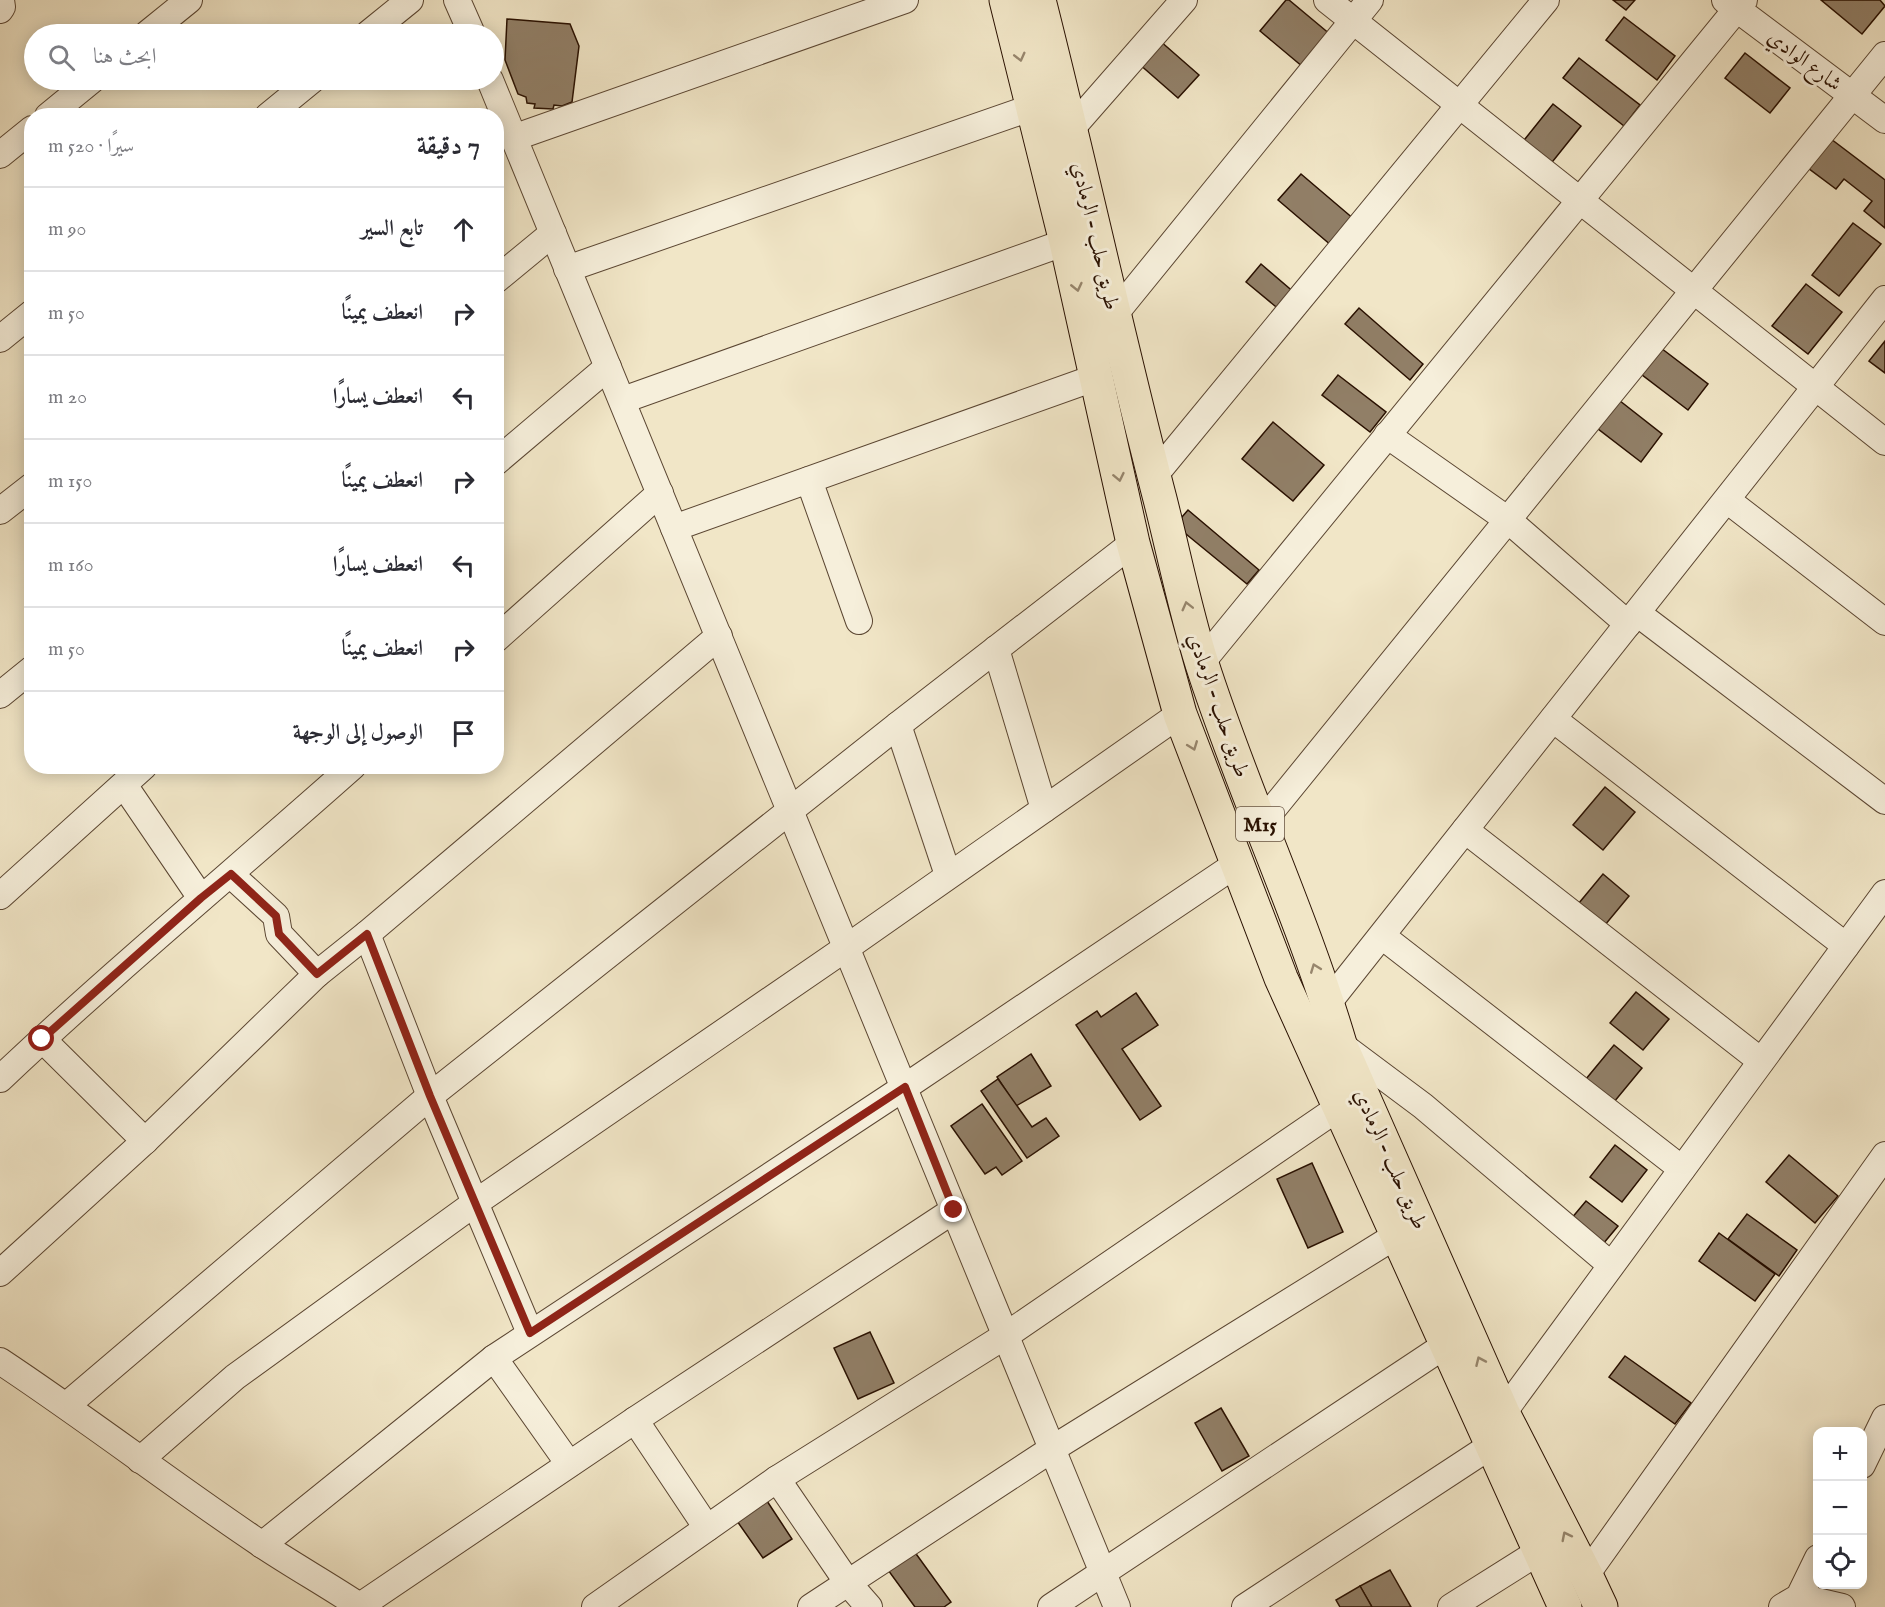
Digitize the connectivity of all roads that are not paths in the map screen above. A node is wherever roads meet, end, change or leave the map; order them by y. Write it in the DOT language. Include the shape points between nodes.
graph roads {
  1 [pos="1,0"];
  2 [pos="189,0"];
  3 [pos="411,0"];
  4 [pos="905,0"];
  5 [pos="1006,0"];
  6 [pos="1039,0"];
  7 [pos="1184,0"];
  8 [pos="1327,0"];
  9 [pos="1370,0"];
  10 [pos="1546,0"];
  11 [pos="464,2"];
  12 [pos="1736,3"];
  13 [pos="0,10"];
  14 [pos="1353,21"];
  15 [pos="159,24"];
  16 [pos="381,24"];
  17 [pos="470,24"];
  18 [pos="1885,55"];
  19 [pos="80,90"];
  20 [pos="300,90"];
  21 [pos="1853,95"];
  22 [pos="1459,105"];
  23 [pos="1033,107"];
  24 [pos="58,108"];
  25 [pos="278,108"];
  26 [pos="1885,120"];
  27 [pos="504,122"];
  28 [pos="1071,129"];
  29 [pos="24,136"];
  30 [pos="513,138"];
  31 [pos="0,155"];
  32 [pos="1580,201"];
  33 [pos="553,233"];
  34 [pos="1066,242"];
  35 [pos="567,269"];
  36 [pos="504,273"];
  37 [pos="1694,291"];
  38 [pos="1885,299"];
  39 [pos="1114,315"];
  40 [pos="24,320"];
  41 [pos="0,339"];
  42 [pos="608,367"];
  43 [pos="1097,377"];
  44 [pos="1816,387"];
  45 [pos="622,400"];
  46 [pos="1387,435"];
  47 [pos="1885,442"];
  48 [pos="504,455"];
  49 [pos="1154,476"];
  50 [pos="809,480"];
  51 [pos="24,492"];
  52 [pos="660,493"];
  53 [pos="1726,500"];
  54 [pos="0,512"];
  55 [pos="1508,520"];
  56 [pos="674,528"];
  57 [pos="1133,543"];
  58 [pos="1633,618"];
  59 [pos="859,621"];
  60 [pos="1885,622"];
  61 [pos="504,632"];
  62 [pos="719,636"];
  63 [pos="996,649"];
  64 [pos="1202,662"];
  65 [pos="24,676"];
  66 [pos="0,695"];
  67 [pos="1180,714"];
  68 [pos="1553,719"];
  69 [pos="897,725"];
  70 [pos="136,774"];
  71 [pos="344,774"];
  72 [pos="124,785"];
  73 [pos="1885,801"];
  74 [pos="1044,809"];
  75 [pos="790,811"];
  76 [pos="1260,825"];
  77 [pos="1465,830"];
  78 [pos="1238,863"];
  79 [pos="231,874"];
  80 [pos="948,875"];
  81 [pos="1885,893"];
  82 [pos="0,896"];
  83 [pos="201,898"];
  84 [pos="367,934"];
  85 [pos="1382,936"];
  86 [pos="1846,946"];
  87 [pos="846,948"];
  88 [pos="317,974"];
  89 [pos="1328,1003"];
  90 [pos="42,1039"];
  91 [pos="1340,1044"];
  92 [pos="1761,1061"];
  93 [pos="0,1079"];
  94 [pos="905,1087"];
  95 [pos="430,1096"];
  96 [pos="1338,1108"];
  97 [pos="145,1142"];
  98 [pos="1885,1155"];
  99 [pos="1682,1169"];
  100 [pos="475,1203"];
  101 [pos="954,1210"];
  102 [pos="1397,1234"];
  103 [pos="1611,1265"];
  104 [pos="0,1273"];
  105 [pos="530,1333"];
  106 [pos="1005,1336"];
  107 [pos="1447,1344"];
  108 [pos="494,1358"];
  109 [pos="0,1361"];
  110 [pos="67,1405"];
  111 [pos="1503,1413"];
  112 [pos="1885,1418"];
  113 [pos="635,1420"];
  114 [pos="1492,1445"];
  115 [pos="1052,1449"];
  116 [pos="1867,1456"];
  117 [pos="140,1460"];
  118 [pos="569,1464"];
  119 [pos="777,1479"];
  120 [pos="707,1528"];
  121 [pos="262,1545"];
  122 [pos="1540,1551"];
  123 [pos="1813,1566"];
  124 [pos="1103,1573"];
  125 [pos="1586,1575"];
  126 [pos="848,1583"];
  127 [pos="1790,1602"];
  128 [pos="361,1606"];
  129 [pos="595,1607"];
  130 [pos="811,1607"];
  131 [pos="869,1607"];
  132 [pos="1051,1607"];
  133 [pos="1117,1607"];
  134 [pos="1245,1607"];
  135 [pos="1451,1607"];
  136 [pos="1565,1607"];
  137 [pos="1601,1607"];
  138 [pos="1842,1607"];
  1 -- 13 [label="street"];
  2 -- 15 [label="street"];
  3 -- 16 [label="street"];
  4 -- 30 [label="street"];
  5 -- 23 [label="highway, طريق حلب - الرمادي / M15, one-way"];
  6 -- 28 [label="highway, طريق حلب - الرمادي / M15"];
  7 -- 28 [label="street"];
  8 -- 14 [label="street"];
  9 -- 14 [label="street"];
  10 -- 22 [label="street"];
  11 -- 17 [label="street"];
  12 -- 21 [label="street, شارع الوادي"];
  12 -- 32 [label="street"];
  14 -- 22 [label="street"];
  14 -- 39 [label="street"];
  18 -- 21 [label="street"];
  19 -- 24 [label="street"];
  20 -- 25 [label="street"];
  21 -- 26 [label="street, شارع الوادي"];
  21 -- 37 [label="street"];
  22 -- 32 [label="street"];
  22 -- 49 [label="street"];
  23 -- 34 [label="highway, طريق حلب - الرمادي / M15"];
  23 -- 35 [label="street"];
  27 -- 30 [label="street"];
  28 -- 39 [label="highway, طريق حلب - الرمادي / M15"];
  29 -- 31 [label="street"];
  30 -- 33 [label="street"];
  32 -- 37 [label="street"];
  32 -- 46 [label="street"];
  33 -- 35 [label="street"];
  33 -- 36 [label="street"];
  34 -- 43 [label="highway, طريق حلب - الرمادي / M15, one-way"];
  34 -- 45 [label="street"];
  35 -- 42 [label="street"];
  37 -- 44 [label="street"];
  37 -- 55 [label="street"];
  38 -- 44 [label="street"];
  39 -- 49 [label="highway, طريق حلب - الرمادي / M15"];
  40 -- 41 [label="street"];
  42 -- 45 [label="street"];
  42 -- 48 [label="street"];
  43 -- 50 [label="street"];
  43 -- 57 [label="highway, طريق حلب - الرمادي / M15, one-way"];
  44 -- 47 [label="street"];
  44 -- 53 [label="street"];
  45 -- 52 [label="street"];
  46 -- 55 [label="street"];
  46 -- 64 [label="street"];
  64 -- 49 [label="highway, طريق حلب - الرمادي / M15, one-way"];
  50 -- 56 [label="street"];
  50 -- 59 [label="street"];
  51 -- 54 [label="street"];
  52 -- 56 [label="street"];
  52 -- 61 [label="street"];
  53 -- 58 [label="street"];
  53 -- 60 [label="street"];
  55 -- 58 [label="street"];
  55 -- 76 [label="street"];
  56 -- 62 [label="street"];
  57 -- 63 [label="street"];
  57 -- 67 [label="highway, طريق حلب - الرمادي / M15"];
  58 -- 68 [label="street"];
  58 -- 73 [label="street"];
  62 -- 75 [label="street"];
  62 -- 84 [label="street"];
  63 -- 69 [label="street"];
  63 -- 74 [label="street"];
  64 -- 76 [label="highway, طريق حلب - الرمادي / M15"];
  65 -- 66 [label="street"];
  67 -- 74 [label="street"];
  67 -- 78 [label="highway, طريق حلب - الرمادي / M15, one-way"];
  68 -- 77 [label="street"];
  68 -- 86 [label="street"];
  69 -- 75 [label="street"];
  69 -- 80 [label="street"];
  70 -- 72 [label="street"];
  71 -- 79 [label="street"];
  72 -- 82 [label="street"];
  72 -- 83 [label="street"];
  74 -- 80 [label="street"];
  75 -- 87 [label="street"];
  75 -- 95 [label="street"];
  89 -- 76 [label="highway, طريق حلب - الرمادي / M15, one-way"];
  77 -- 85 [label="street"];
  77 -- 92 [label="street"];
  78 -- 94 [label="street"];
  78 -- 96 [label="highway, طريق حلب - الرمادي / M15" via="1281,978"];
  79 -- 83 [label="street"];
  79 -- 88 [label="street" via="276,916 279,934"];
  80 -- 87 [label="street"];
  81 -- 86 [label="street"];
  83 -- 90 [label="street"];
  84 -- 88 [label="street"];
  84 -- 95 [label="street"];
  85 -- 89 [label="street"];
  85 -- 99 [label="street"];
  86 -- 92 [label="street"];
  87 -- 94 [label="street"];
  87 -- 100 [label="street"];
  88 -- 97 [label="street"];
  89 -- 91 [label="highway, طريق حلب - الرمادي / M15"];
  90 -- 93 [label="street"];
  90 -- 97 [label="street"];
  91 -- 103 [label="street" via="1423,1107"];
  111 -- 91 [label="highway, طريق حلب - الرمادي / M15, one-way"];
  92 -- 99 [label="street"];
  94 -- 101 [label="street"];
  94 -- 105 [label="street"];
  95 -- 100 [label="street"];
  95 -- 110 [label="street"];
  96 -- 102 [label="highway, طريق حلب - الرمادي / M15"];
  96 -- 106 [label="street"];
  97 -- 104 [label="street"];
  98 -- 125 [label="street"];
  99 -- 103 [label="street"];
  100 -- 105 [label="street"];
  100 -- 117 [label="street" via="235,1377"];
  101 -- 106 [label="street"];
  101 -- 113 [label="street"];
  102 -- 107 [label="highway, طريق حلب - الرمادي / M15"];
  102 -- 115 [label="street"];
  103 -- 111 [label="street"];
  105 -- 108 [label="street"];
  106 -- 115 [label="street"];
  106 -- 119 [label="street"];
  107 -- 114 [label="highway, طريق حلب - الرمادي / M15"];
  107 -- 124 [label="street"];
  108 -- 118 [label="street"];
  108 -- 121 [label="street"];
  109 -- 110 [label="street"];
  110 -- 117 [label="street"];
  125 -- 111 [label="highway, طريق حلب - الرمادي / M15, one-way"];
  112 -- 116 [label="street"];
  113 -- 118 [label="street"];
  113 -- 120 [label="street"];
  114 -- 122 [label="highway, طريق حلب - الرمادي / M15"];
  114 -- 134 [label="street"];
  115 -- 124 [label="street"];
  115 -- 126 [label="street"];
  117 -- 121 [label="street"];
  118 -- 128 [label="street"];
  119 -- 120 [label="street"];
  119 -- 126 [label="street"];
  120 -- 129 [label="street"];
  121 -- 128 [label="street"];
  122 -- 135 [label="street"];
  122 -- 136 [label="highway, طريق حلب - الرمادي / M15"];
  123 -- 127 [label="street"];
  124 -- 132 [label="street"];
  124 -- 133 [label="street"];
  125 -- 137 [label="highway, طريق حلب - الرمادي / M15"];
  126 -- 130 [label="street"];
  126 -- 131 [label="street"];
  127 -- 138 [label="street"];
}
